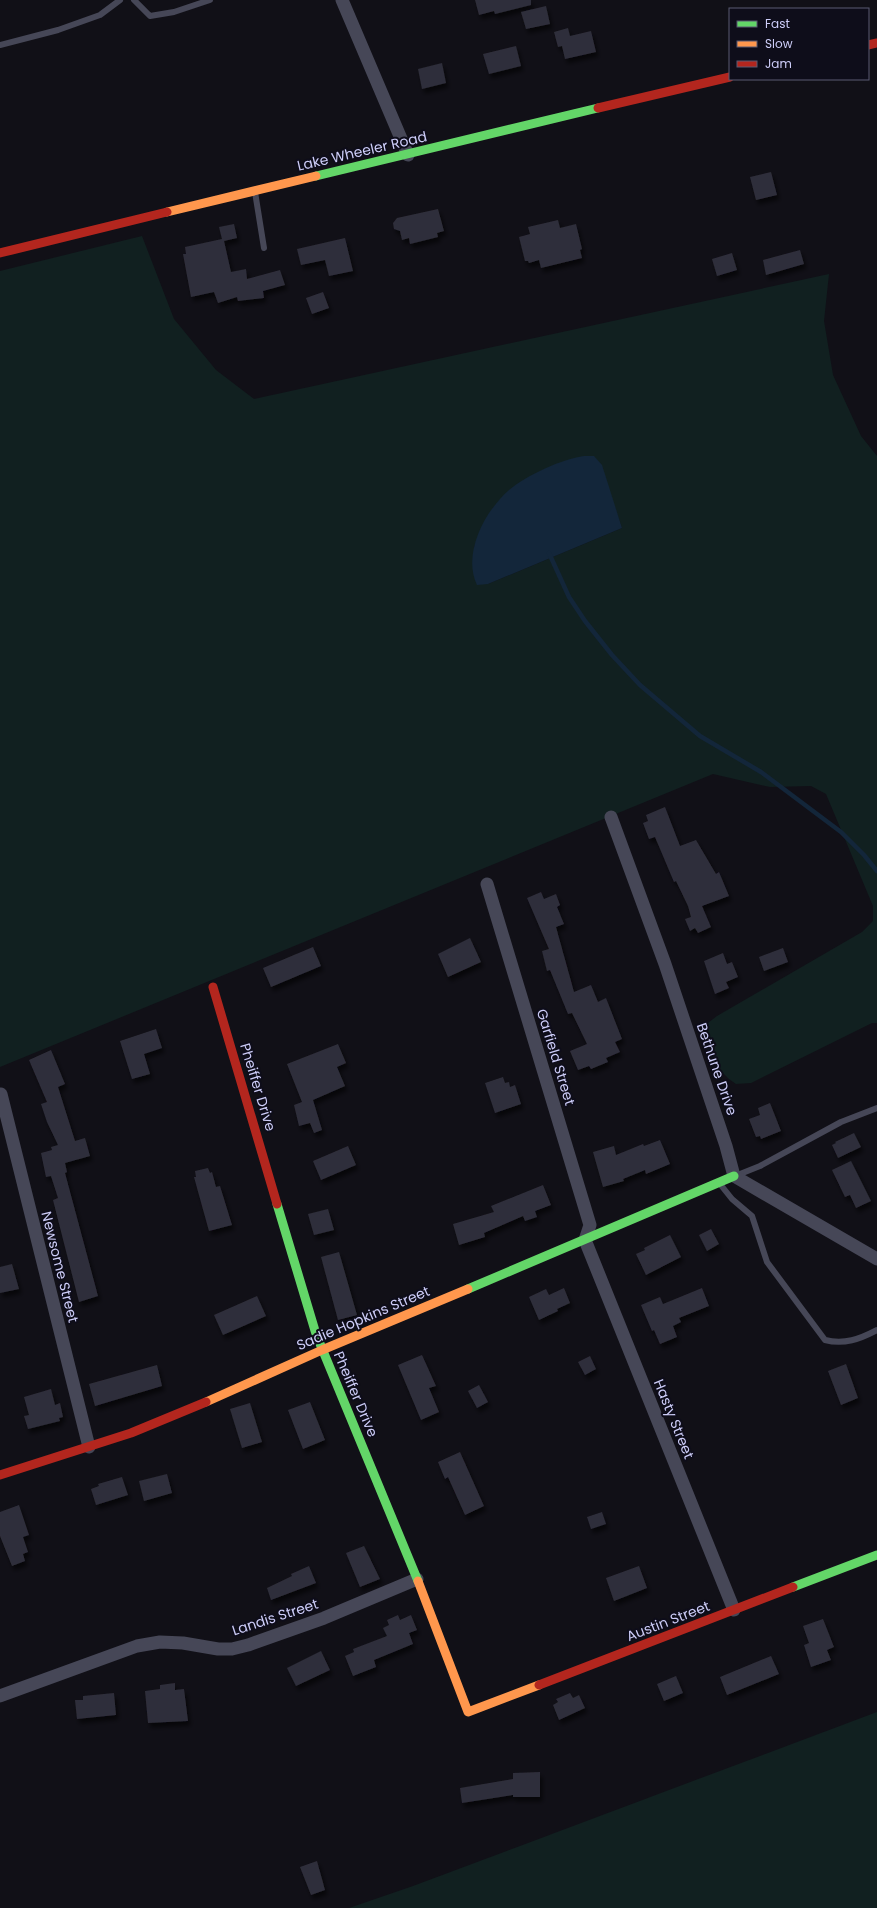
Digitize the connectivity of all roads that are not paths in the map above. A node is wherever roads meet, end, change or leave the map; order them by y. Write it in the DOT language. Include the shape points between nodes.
graph roads {
  1 [pos="120,0"];
  2 [pos="134,0"];
  3 [pos="210,0"];
  4 [pos="342,0"];
  5 [pos="0,45"];
  6 [pos="729,77"];
  7 [pos="408,155"];
  8 [pos="254,190"];
  9 [pos="264,248"];
  10 [pos="0,253"];
  11 [pos="611,817"];
  12 [pos="487,884"];
  13 [pos="213,987"];
  14 [pos="1,1094"];
  15 [pos="877,1108"];
  16 [pos="734,1176"];
  17 [pos="719,1183"];
  18 [pos="585,1240"];
  19 [pos="877,1259"];
  20 [pos="877,1330"];
  21 [pos="322,1350"];
  22 [pos="89,1447"];
  23 [pos="0,1475"];
  24 [pos="877,1555"];
  25 [pos="418,1579"];
  26 [pos="734,1610"];
  27 [pos="0,1696"];
  28 [pos="468,1712"];
  1 -- 5 [label="lane" via="100,15 58,30"];
  2 -- 3 [label="lane" via="150,16 174,12"];
  4 -- 7 [label="street"];
  6 -- 7 [label="street, Lake Wheeler Road"];
  7 -- 8 [label="street, Lake Wheeler Road"];
  8 -- 9 [label="lane"];
  8 -- 10 [label="street, Lake Wheeler Road"];
  11 -- 16 [label="street, Bethune Drive" via="665,964"];
  12 -- 18 [label="street, Garfield Street" via="590,1224"];
  13 -- 21 [label="street, Pheiffer Drive"];
  14 -- 22 [label="street, Newsome Street" via="7,1129"];
  15 -- 16 [label="lane" via="842,1122 760,1166"];
  16 -- 17 [label="street, Sadie Hopkins Street"];
  16 -- 19 [label="street"];
  17 -- 18 [label="street, Sadie Hopkins Street"];
  17 -- 20 [label="lane" via="732,1199 752,1216 767,1262 825,1340 836,1343 854,1340"];
  18 -- 21 [label="street, Sadie Hopkins Street"];
  18 -- 26 [label="street, Hasty Street"];
  21 -- 22 [label="street, Sadie Hopkins Street" via="182,1413"];
  21 -- 25 [label="street, Pheiffer Drive"];
  22 -- 23 [label="street, Sadie Hopkins Street"];
  24 -- 26 [label="street, Austin Street"];
  25 -- 27 [label="street, Landis Street" via="324,1618 248,1645 225,1649 160,1642 137,1646"];
  25 -- 28 [label="street, Pheiffer Drive"];
  26 -- 28 [label="street, Austin Street"];
}
